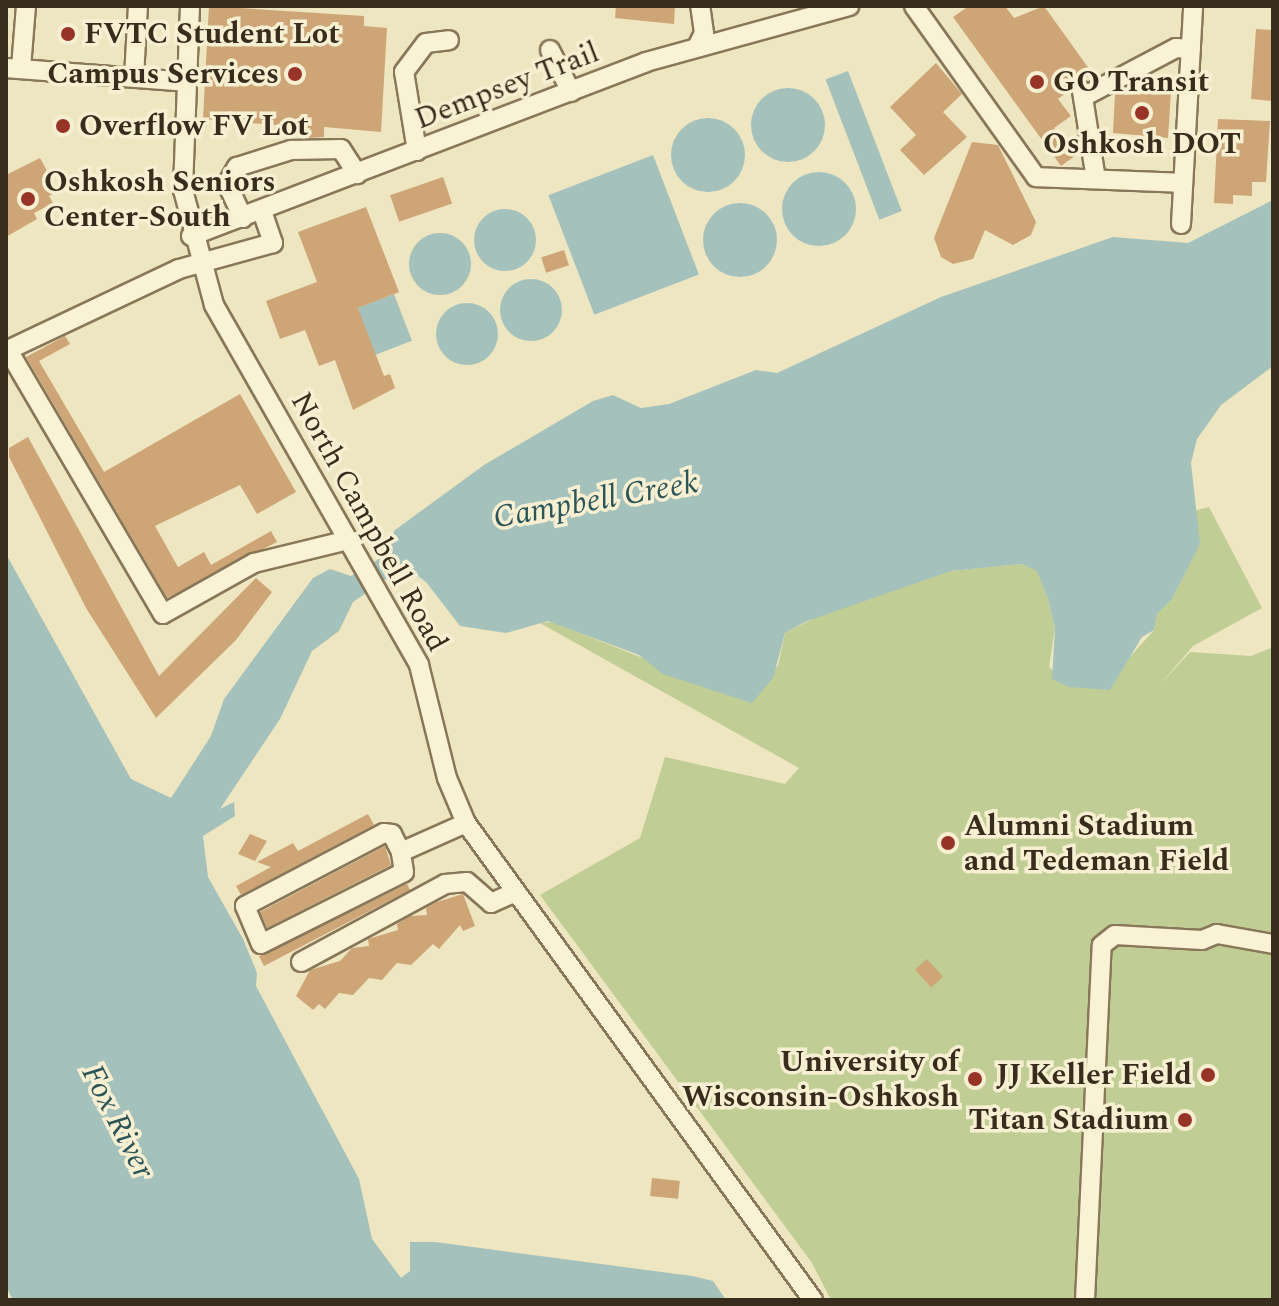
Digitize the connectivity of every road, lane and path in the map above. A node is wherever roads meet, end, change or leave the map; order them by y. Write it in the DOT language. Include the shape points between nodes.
graph roads {
  1 [pos="26,6"];
  2 [pos="138,6"];
  3 [pos="190,6"];
  4 [pos="700,6"];
  5 [pos="849,6"];
  6 [pos="914,6"];
  7 [pos="1193,6"];
  8 [pos="790,15"];
  9 [pos="449,40"];
  10 [pos="698,45"];
  11 [pos="1191,49"];
  12 [pos="550,50"];
  13 [pos="14,68"];
  14 [pos="134,77"];
  15 [pos="186,82"];
  16 [pos="571,92"];
  17 [pos="417,151"];
  18 [pos="357,174"];
  19 [pos="1096,179"];
  20 [pos="1183,183"];
  21 [pos="262,211"];
  22 [pos="243,218"];
  23 [pos="1181,224"];
  24 [pos="191,236"];
  25 [pos="198,263"];
  26 [pos="348,540"];
  27 [pos="466,823"];
  28 [pos="401,852"];
  29 [pos="516,892"];
  30 [pos="1273,944"];
  31 [pos="301,962"];
  32 [pos="813,1300"];
  33 [pos="1085,1300"];
  1 -- 13 [label="street"];
  2 -- 14 [label="street"];
  3 -- 15 [label="street, North Campbell Road"];
  4 -- 10 [label="street" via="704,33"];
  5 -- 8 [label="street, Dempsey Trail"];
  6 -- 19 [label="street" via="1036,177"];
  7 -- 11 [label="street"];
  8 -- 10 [label="street, Dempsey Trail"];
  9 -- 17 [label="street" via="426,43 404,72"];
  10 -- 16 [label="street, Dempsey Trail"];
  11 -- 19 [label="street" via="1176,48 1083,94"];
  11 -- 20 [label="street"];
  12 -- 16 [label="street"];
  13 -- 14 [label="street"];
  14 -- 15 [label="street"];
  15 -- 24 [label="street, North Campbell Road" via="182,174"];
  16 -- 17 [label="street, Dempsey Trail"];
  17 -- 18 [label="street, Dempsey Trail"];
  18 -- 21 [label="street, Dempsey Trail"];
  18 -- 22 [label="street" via="341,149 291,150 237,167 227,184"];
  19 -- 20 [label="street"];
  20 -- 23 [label="street"];
  21 -- 22 [label="street, Dempsey Trail"];
  21 -- 25 [label="street" via="273,243"];
  22 -- 24 [label="street, Dempsey Trail"];
  24 -- 25 [label="street, North Campbell Road"];
  25 -- 26 [label="street, North Campbell Road" via="223,324"];
  25 -- 26 [label="street" via="8,350 163,614 254,563"];
  26 -- 27 [label="street, North Campbell Road" via="427,685 447,778"];
  27 -- 28 [label="street"];
  27 -- 29 [label="street, North Campbell Road"];
  28 -- 28 [label="street" via="404,872 261,944 245,906 384,833 392,834"];
  29 -- 31 [label="street" via="491,903 467,882 445,884"];
  29 -- 32 [label="street, North Campbell Road"];
  30 -- 33 [label="street" via="1217,934 1202,940 1115,935 1102,945"];
}
